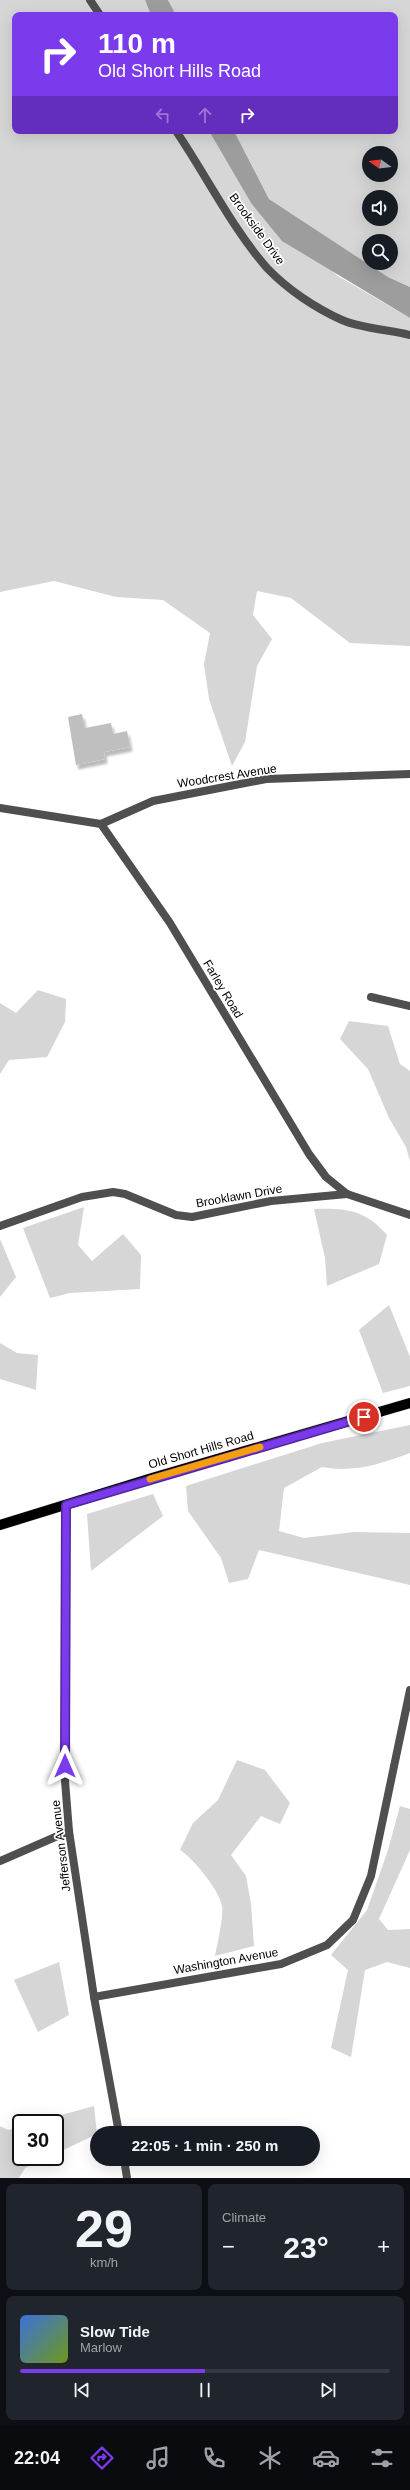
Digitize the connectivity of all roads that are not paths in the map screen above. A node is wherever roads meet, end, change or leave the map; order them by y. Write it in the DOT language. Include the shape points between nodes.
graph roads {
  1 [pos="90,0"];
  2 [pos="98,12"];
  3 [pos="178,134"];
  4 [pos="410,335"];
  5 [pos="410,774"];
  6 [pos="0,808"];
  7 [pos="101,824"];
  8 [pos="371,998"];
  9 [pos="410,1006"];
  10 [pos="347,1194"];
  11 [pos="410,1215"];
  12 [pos="0,1226"];
  13 [pos="410,1404"];
  14 [pos="66,1505"];
  15 [pos="0,1525"];
  16 [pos="410,1690"];
  17 [pos="69,1831"];
  18 [pos="0,1861"];
  19 [pos="94,1996"];
  20 [pos="118,2126"];
  21 [pos="125,2166"];
  22 [pos="127,2178"];
  1 -- 2 [label="street"];
  3 -- 4 [label="street, Brookside Drive" via="263,262 290,288 343,320"];
  5 -- 7 [label="street, Woodcrest Avenue" via="266,779 153,800"];
  6 -- 7 [label="street"];
  7 -- 10 [label="street, Farley Road" via="170,923 309,1154 326,1177"];
  8 -- 9 [label="street"];
  10 -- 11 [label="street, Farley Road"];
  10 -- 12 [label="street, Brooklawn Drive" via="271,1201 192,1217 176,1215 125,1194 113,1192 82,1197"];
  13 -- 14 [label="main road, Old Short Hills Road"];
  14 -- 15 [label="main road, Old Short Hills Road"];
  14 -- 17 [label="street, Jefferson Avenue" via="65,1781"];
  16 -- 19 [label="street, Washington Avenue" via="371,1876 353,1920 327,1945 281,1964"];
  17 -- 18 [label="street"];
  17 -- 19 [label="street, Jefferson Avenue"];
  19 -- 20 [label="street, Jefferson Avenue"];
  21 -- 22 [label="street"];
}
